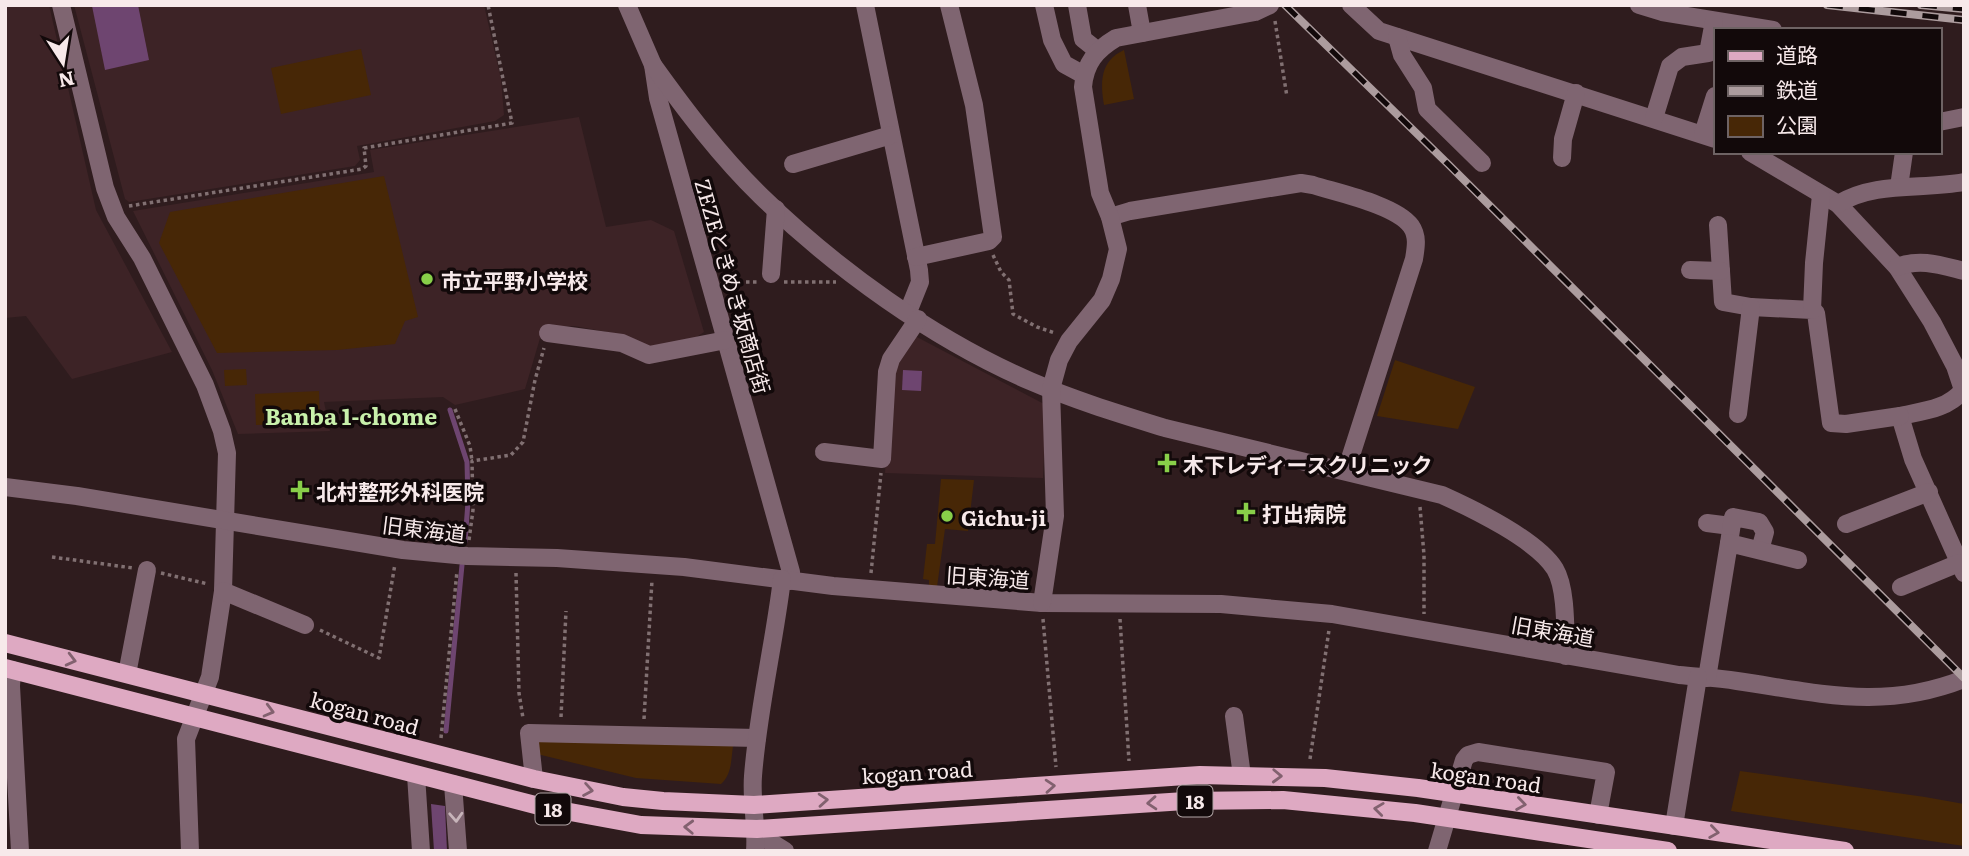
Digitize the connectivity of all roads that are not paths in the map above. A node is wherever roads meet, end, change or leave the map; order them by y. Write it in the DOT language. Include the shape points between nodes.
graph roads {
  1 [pos="61,5"];
  2 [pos="627,5"];
  3 [pos="865,5"];
  4 [pos="949,5"];
  5 [pos="1044,5"];
  6 [pos="1077,5"];
  7 [pos="1137,5"];
  8 [pos="1270,5"];
  9 [pos="1351,5"];
  10 [pos="1639,5"];
  11 [pos="1199,14"];
  12 [pos="1714,21"];
  13 [pos="1760,28"];
  14 [pos="1142,33"];
  15 [pos="1397,37"];
  16 [pos="1098,51"];
  17 [pos="653,65"];
  18 [pos="1084,75"];
  19 [pos="1576,93"];
  20 [pos="1714,103"];
  21 [pos="1964,117"];
  22 [pos="1654,118"];
  23 [pos="1941,122"];
  24 [pos="891,135"];
  25 [pos="1709,136"];
  26 [pos="1753,154"];
  27 [pos="1905,154"];
  28 [pos="1562,158"];
  29 [pos="1482,163"];
  30 [pos="793,164"];
  31 [pos="1964,182"];
  32 [pos="1899,187"];
  33 [pos="1821,195"];
  34 [pos="1838,204"];
  35 [pos="776,209"];
  36 [pos="1110,217"];
  37 [pos="1718,225"];
  38 [pos="916,257"];
  39 [pos="1897,267"];
  40 [pos="1690,270"];
  41 [pos="1721,271"];
  42 [pos="1964,271"];
  43 [pos="771,274"];
  44 [pos="1751,307"];
  45 [pos="1812,310"];
  46 [pos="913,316"];
  47 [pos="548,333"];
  48 [pos="726,340"];
  49 [pos="1051,389"];
  50 [pos="1963,390"];
  51 [pos="1738,414"];
  52 [pos="1900,416"];
  53 [pos="824,452"];
  54 [pos="1346,471"];
  55 [pos="5,487"];
  56 [pos="1929,492"];
  57 [pos="226,521"];
  58 [pos="1707,523"];
  59 [pos="1846,524"];
  60 [pos="1730,535"];
  61 [pos="1760,550"];
  62 [pos="1798,560"];
  63 [pos="1961,568"];
  64 [pos="147,570"];
  65 [pos="786,580"];
  66 [pos="1901,587"];
  67 [pos="223,591"];
  68 [pos="1042,603"];
  69 [pos="305,625"];
  70 [pos="5,643"];
  71 [pos="1566,656"];
  72 [pos="9,669"];
  73 [pos="127,674"];
  74 [pos="1703,678"];
  75 [pos="1964,679"];
  76 [pos="203,694"];
  77 [pos="1234,716"];
  78 [pos="194,718"];
  79 [pos="757,738"];
  80 [pos="416,775"];
  81 [pos="1242,776"];
  82 [pos="534,779"];
  83 [pos="453,784"];
  84 [pos="1454,794"];
  85 [pos="754,804"];
  86 [pos="1598,815"];
  87 [pos="1447,818"];
  88 [pos="1674,826"];
  89 [pos="757,829"];
  90 [pos="1619,847"];
  91 [pos="20,851"];
  92 [pos="190,851"];
  93 [pos="421,851"];
  94 [pos="458,851"];
  95 [pos="755,851"];
  96 [pos="785,851"];
  97 [pos="1437,851"];
  98 [pos="1668,851"];
  99 [pos="1845,851"];
  1 -- 57 [label="street" via="105,188 205,385 222,431 227,453"];
  2 -- 17 [label="street, ZEZEときめき坂商店街"];
  3 -- 24 [label="street"];
  4 -- 38 [label="street" via="974,105 994,231 989,241"];
  5 -- 18 [label="street" via="1052,40 1064,64"];
  6 -- 16 [label="street" via="1083,39"];
  7 -- 14 [label="street"];
  8 -- 11 [label="street" via="1255,12"];
  9 -- 15 [label="street" via="1379,31"];
  10 -- 12 [label="street"];
  11 -- 14 [label="street"];
  12 -- 13 [label="street"];
  12 -- 22 [label="street" via="1708,53 1682,57 1670,66"];
  14 -- 16 [label="street" via="1116,38"];
  15 -- 19 [label="street"];
  15 -- 29 [label="street" via="1402,55 1423,88 1427,109"];
  16 -- 18 [label="street"];
  17 -- 35 [label="street" via="736,170"];
  17 -- 48 [label="street, ZEZEときめき坂商店街" via="658,98"];
  18 -- 36 [label="street" via="1100,193"];
  19 -- 22 [label="street"];
  19 -- 28 [label="street"];
  20 -- 25 [label="street"];
  21 -- 23 [label="street"];
  22 -- 25 [label="street"];
  24 -- 30 [label="street"];
  24 -- 38 [label="street"];
  26 -- 33 [label="street"];
  27 -- 32 [label="street"];
  31 -- 32 [label="street"];
  32 -- 34 [label="street" via="1854,194"];
  33 -- 34 [label="street"];
  33 -- 45 [label="street"];
  34 -- 39 [label="street"];
  35 -- 43 [label="street"];
  35 -- 46 [label="street" via="830,257"];
  36 -- 49 [label="street" via="1118,249 1111,279 1102,300 1069,341"];
  36 -- 54 [label="street" via="1301,183 1404,219 1417,244 1414,259"];
  37 -- 41 [label="street"];
  38 -- 46 [label="street" via="920,282"];
  39 -- 42 [label="street" via="1911,261 1930,262"];
  39 -- 50 [label="street" via="1932,322"];
  40 -- 41 [label="street"];
  41 -- 44 [label="street" via="1723,302"];
  44 -- 45 [label="street"];
  44 -- 51 [label="street"];
  45 -- 52 [label="street" via="1831,423"];
  46 -- 49 [label="street"];
  46 -- 53 [label="street" via="887,372 881,458"];
  47 -- 48 [label="street" via="622,343 649,355"];
  48 -- 65 [label="street, ZEZEときめき坂商店街" via="791,572"];
  49 -- 54 [label="street" via="1165,428"];
  49 -- 68 [label="street" via="1055,516"];
  50 -- 52 [label="street" via="1946,405"];
  52 -- 56 [label="street"];
  54 -- 71 [label="street" via="1442,495 1477,510 1543,556 1556,570 1561,586"];
  55 -- 57 [label="street, 旧東海道"];
  56 -- 59 [label="street"];
  56 -- 63 [label="street"];
  57 -- 65 [label="street, 旧東海道" via="463,556 653,565"];
  57 -- 67 [label="street"];
  58 -- 60 [label="street"];
  60 -- 61 [label="street"];
  60 -- 61 [label="street" via="1732,517 1759,522 1765,532"];
  60 -- 74 [label="street"];
  61 -- 62 [label="street"];
  63 -- 66 [label="street"];
  64 -- 73 [label="street"];
  65 -- 68 [label="street, 旧東海道"];
  65 -- 79 [label="street, ZEZEときめき坂商店街"];
  67 -- 69 [label="street"];
  67 -- 76 [label="street" via="210,677"];
  68 -- 71 [label="street, 旧東海道" via="1221,604 1332,614"];
  70 -- 73 [label="main road, kogan road / 18, one-way"];
  71 -- 74 [label="street, 旧東海道"];
  72 -- 78 [label="main road, 18"];
  72 -- 91 [label="street"];
  73 -- 76 [label="main road, kogan road / 18"];
  74 -- 75 [label="street, 旧東海道" via="1873,698 1927,692"];
  74 -- 88 [label="street"];
  76 -- 78 [label="street"];
  76 -- 82 [label="main road, kogan road / 18, one-way"];
  77 -- 81 [label="street"];
  78 -- 80 [label="main road, 18"];
  78 -- 92 [label="street" via="186,739"];
  79 -- 82 [label="street" via="529,733"];
  79 -- 85 [label="street, ZEZEときめき坂商店街"];
  80 -- 83 [label="main road, 18"];
  80 -- 93 [label="street"];
  81 -- 84 [label="main road, kogan road / 18, one-way" via="1325,778"];
  85 -- 81 [label="main road, kogan road / 18, one-way"];
  82 -- 85 [label="main road, kogan road / 18, one-way" via="636,798"];
  89 -- 83 [label="main road, 18, one-way" via="629,823"];
  83 -- 94 [label="street, one-way"];
  84 -- 86 [label="main road, kogan road / 18, one-way"];
  84 -- 86 [label="street" via="1464,760 1478,752 1606,772"];
  84 -- 87 [label="street"];
  85 -- 89 [label="street, ZEZEときめき坂商店街"];
  86 -- 88 [label="main road, kogan road / 18"];
  87 -- 89 [label="main road, 18, one-way" via="1283,800 1230,800"];
  87 -- 90 [label="main road, 18"];
  87 -- 97 [label="street"];
  88 -- 99 [label="main road, kogan road / 18, one-way"];
  89 -- 95 [label="street, ZEZEときめき坂商店街"];
  89 -- 96 [label="street"];
  90 -- 98 [label="main road, 18"];
}
